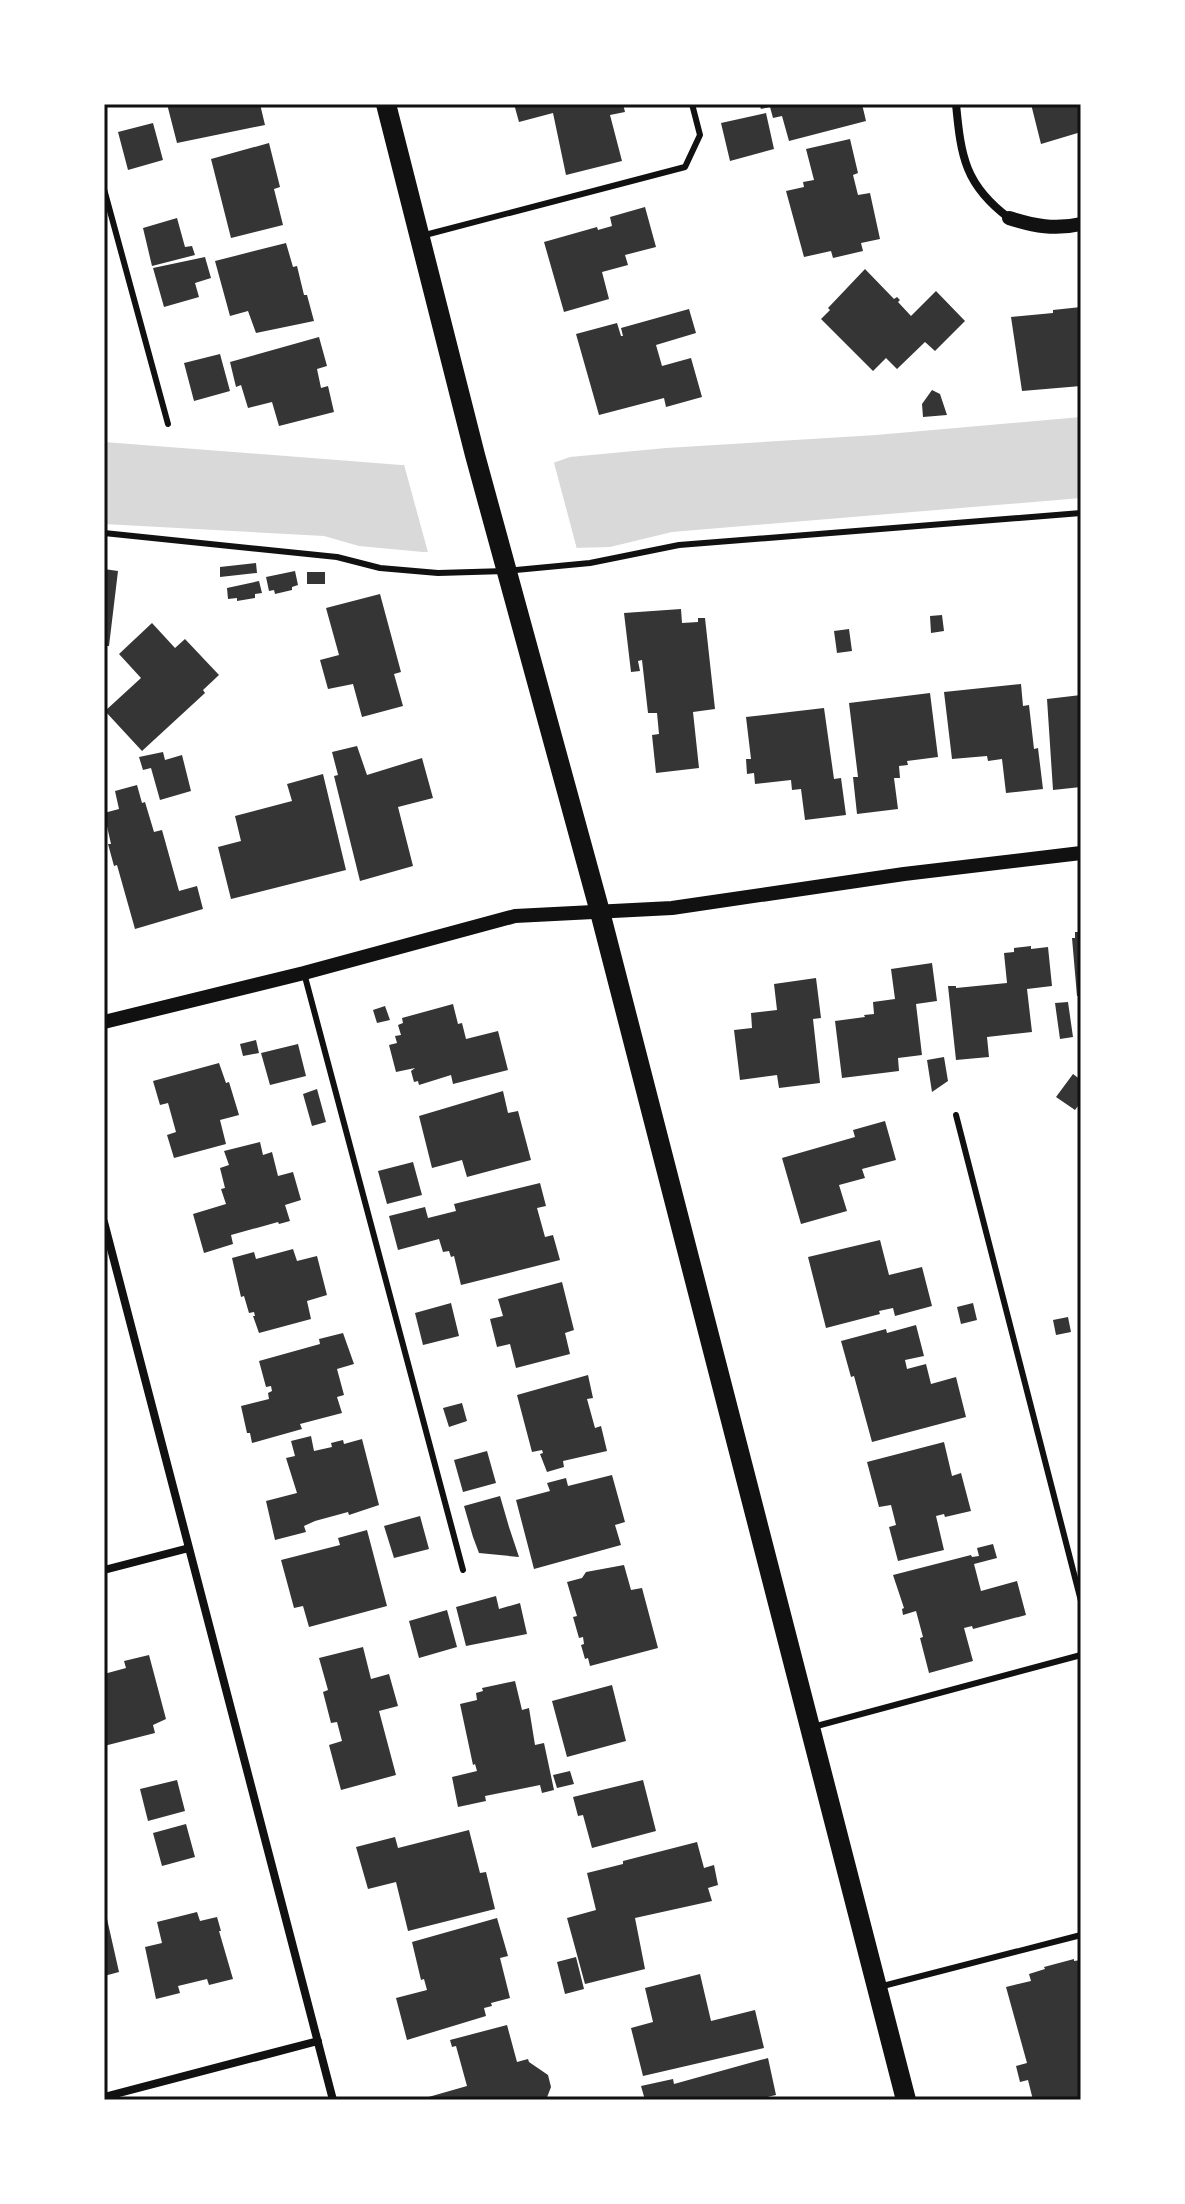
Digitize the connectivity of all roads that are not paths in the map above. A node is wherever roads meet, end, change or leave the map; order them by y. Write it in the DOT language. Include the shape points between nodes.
graph roads {
  1 [pos="386,104"];
  2 [pos="692,104"];
  3 [pos="956,104"];
  4 [pos="104,189"];
  5 [pos="1009,218"];
  6 [pos="1081,224"];
  7 [pos="420,236"];
  8 [pos="168,424"];
  9 [pos="1081,513"];
  10 [pos="104,533"];
  11 [pos="504,564"];
  12 [pos="1081,853"];
  13 [pos="600,912"];
  14 [pos="304,973"];
  15 [pos="104,1022"];
  16 [pos="956,1115"];
  17 [pos="104,1222"];
  18 [pos="189,1548"];
  19 [pos="104,1570"];
  20 [pos="463,1570"];
  21 [pos="1081,1601"];
  22 [pos="1081,1655"];
  23 [pos="810,1728"];
  24 [pos="1081,1935"];
  25 [pos="877,1987"];
  26 [pos="318,2041"];
  27 [pos="104,2097"];
  28 [pos="333,2100"];
  29 [pos="906,2100"];
  1 -- 7 [label="main road"];
  2 -- 7 [label="lane" via="700,135 685,167"];
  3 -- 5 [label="street" via="967,171 986,200"];
  4 -- 8 [label="lane"];
  5 -- 6 [label="street" via="1037,227"];
  7 -- 11 [label="main road"];
  9 -- 11 [label="lane" via="679,545 590,563"];
  10 -- 11 [label="lane" via="438,573"];
  11 -- 13 [label="main road"];
  12 -- 13 [label="street" via="682,907"];
  13 -- 14 [label="street" via="515,916"];
  13 -- 23 [label="main road"];
  14 -- 15 [label="street"];
  14 -- 20 [label="lane"];
  16 -- 21 [label="lane"];
  17 -- 18 [label="street"];
  18 -- 19 [label="street"];
  18 -- 26 [label="street"];
  22 -- 23 [label="lane"];
  23 -- 25 [label="main road"];
  24 -- 25 [label="lane"];
  25 -- 29 [label="main road"];
  26 -- 27 [label="street"];
  26 -- 28 [label="street"];
}
